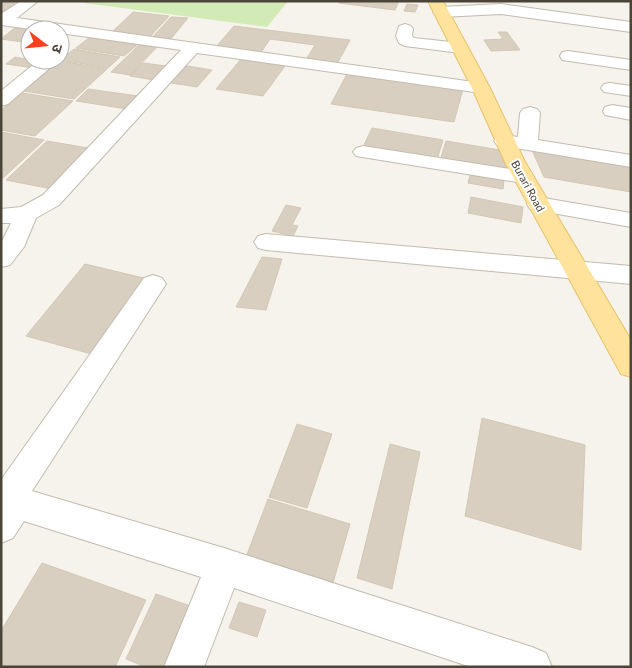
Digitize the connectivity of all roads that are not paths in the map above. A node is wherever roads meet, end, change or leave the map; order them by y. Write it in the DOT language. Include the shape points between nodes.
graph roads {
  1 [pos="31,1"];
  2 [pos="500,5"];
  3 [pos="438,6"];
  4 [pos="5,24"];
  5 [pos="631,27"];
  6 [pos="405,29"];
  7 [pos="84,32"];
  8 [pos="70,44"];
  9 [pos="193,47"];
  10 [pos="460,48"];
  11 [pos="568,56"];
  12 [pos="631,65"];
  13 [pos="38,70"];
  14 [pos="482,88"];
  15 [pos="610,88"];
  16 [pos="631,91"];
  17 [pos="1,100"];
  18 [pos="530,112"];
  19 [pos="504,141"];
  20 [pos="528,144"];
  21 [pos="363,152"];
  22 [pos="631,161"];
  23 [pos="523,177"];
  24 [pos="538,204"];
  25 [pos="1,216"];
  26 [pos="25,216"];
  27 [pos="631,220"];
  28 [pos="266,242"];
  29 [pos="1,260"];
  30 [pos="576,271"];
  31 [pos="631,275"];
  32 [pos="153,284"];
  33 [pos="631,366"];
  34 [pos="7,506"];
  35 [pos="224,566"];
  36 [pos="472,658"];
  37 [pos="184,667"];
  38 [pos="532,667"];
  1 -- 4 [label="street"];
  2 -- 3 [label="street"];
  2 -- 5 [label="street"];
  3 -- 10 [label="main road, Burari Road"];
  4 -- 7 [label="street"];
  6 -- 10 [label="street" via="405,40 412,43"];
  7 -- 8 [label="street"];
  7 -- 9 [label="street"];
  9 -- 14 [label="street"];
  9 -- 26 [label="street" via="51,200"];
  10 -- 14 [label="main road, Burari Road"];
  11 -- 12 [label="street"];
  13 -- 17 [label="street"];
  14 -- 19 [label="main road, Burari Road"];
  15 -- 16 [label="street"];
  18 -- 20 [label="street"];
  19 -- 20 [label="street"];
  19 -- 23 [label="main road, Burari Road"];
  20 -- 22 [label="street"];
  21 -- 23 [label="street"];
  23 -- 24 [label="main road, Burari Road"];
  24 -- 27 [label="street"];
  24 -- 30 [label="main road, Burari Road"];
  25 -- 26 [label="street"];
  26 -- 29 [label="street" via="16,241"];
  28 -- 30 [label="street"];
  30 -- 31 [label="street"];
  30 -- 33 [label="main road, Burari Road"];
  32 -- 34 [label="street"];
  34 -- 35 [label="street"];
  35 -- 36 [label="street"];
  35 -- 37 [label="street"];
  36 -- 38 [label="street"];
}
